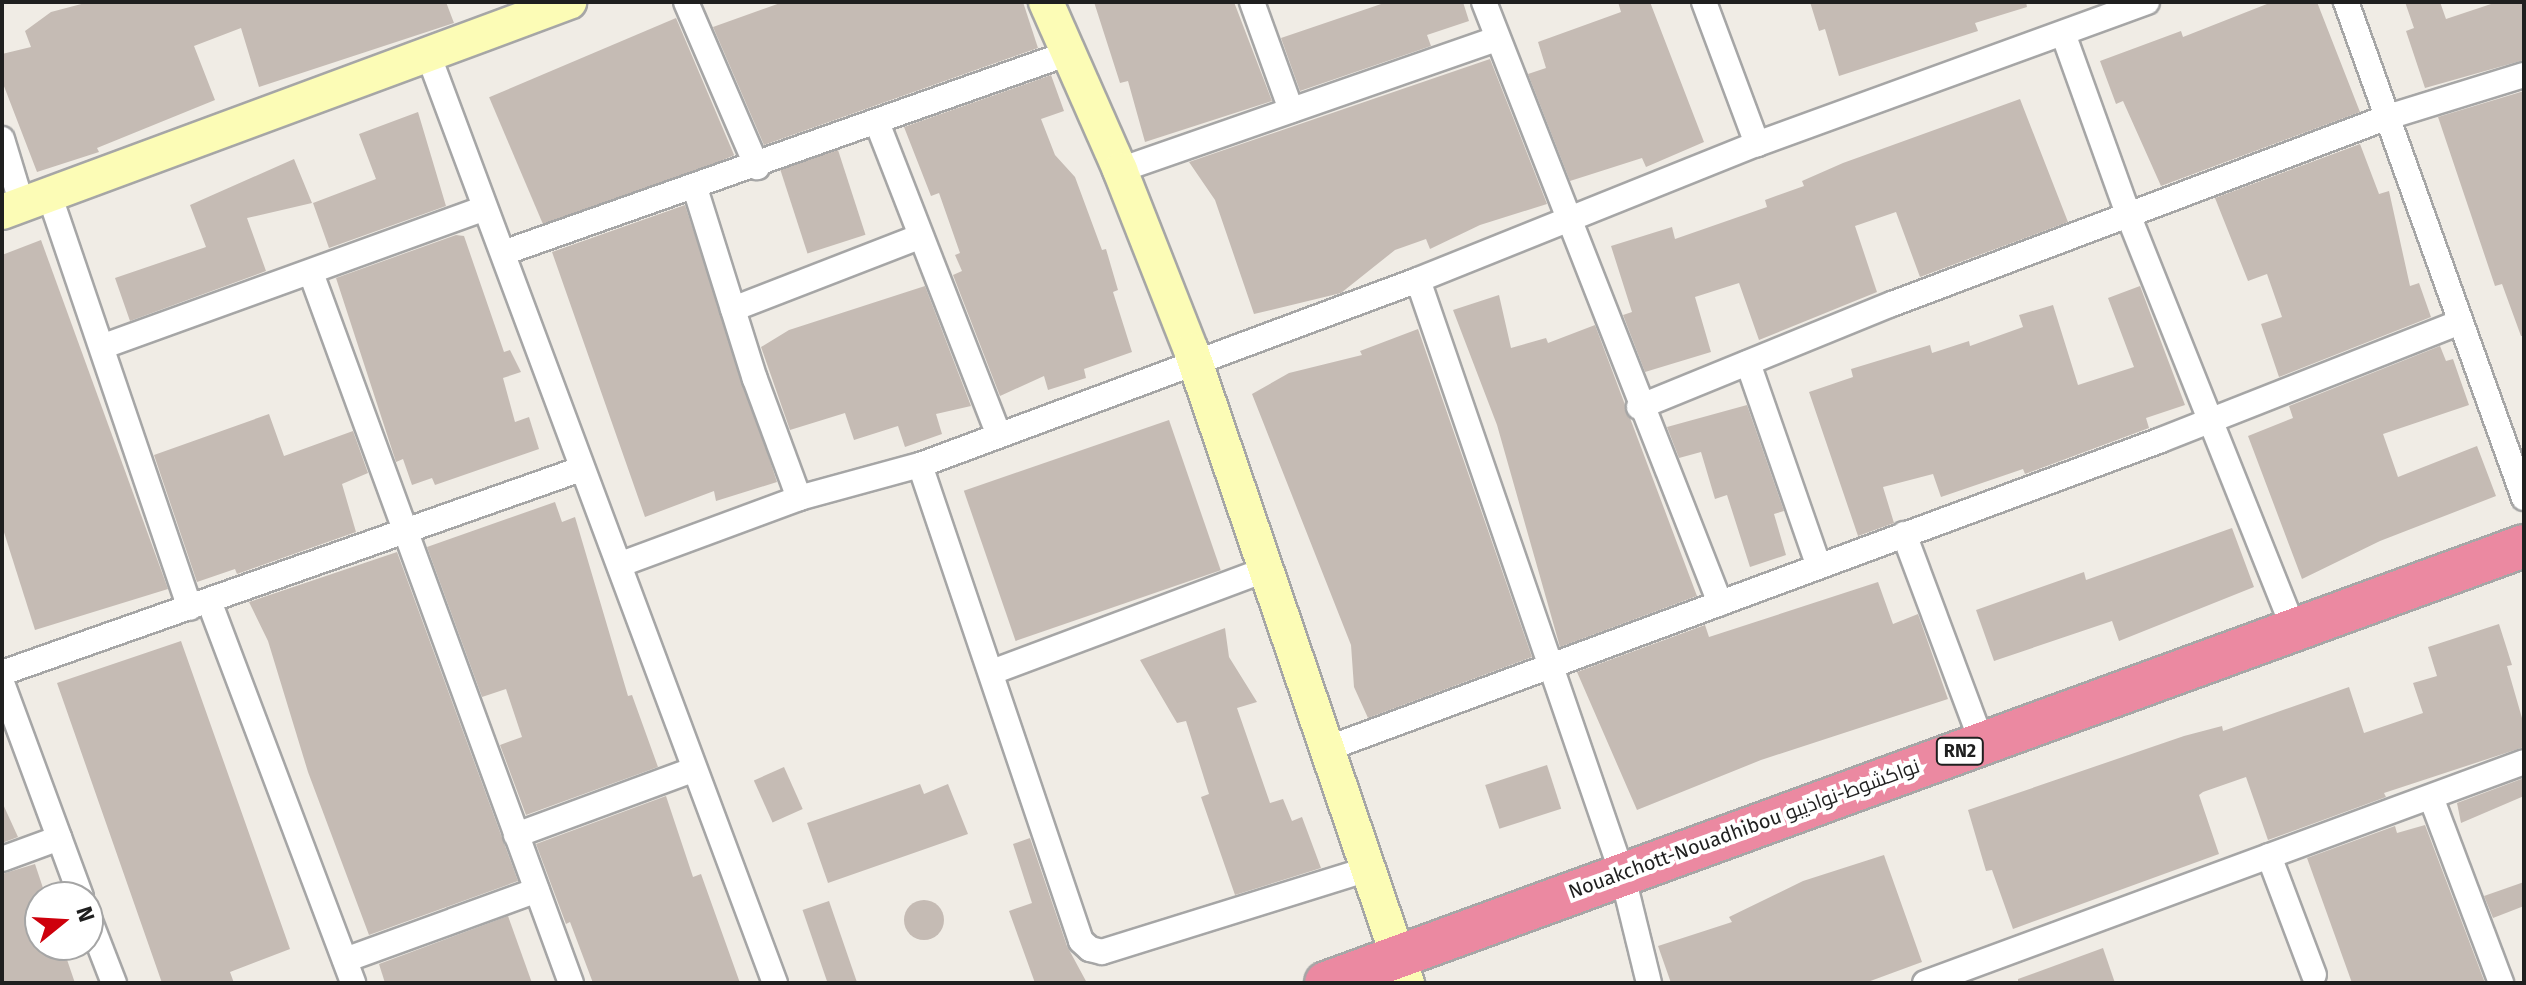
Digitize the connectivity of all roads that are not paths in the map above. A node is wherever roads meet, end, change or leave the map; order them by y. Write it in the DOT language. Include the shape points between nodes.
graph roads {
  1 [pos="569,2"];
  2 [pos="686,2"];
  3 [pos="1046,2"];
  4 [pos="1252,2"];
  5 [pos="1484,2"];
  6 [pos="1704,2"];
  7 [pos="2146,2"];
  8 [pos="2346,2"];
  9 [pos="514,11"];
  10 [pos="2064,36"];
  11 [pos="1497,39"];
  12 [pos="1069,53"];
  13 [pos="428,54"];
  14 [pos="2524,75"];
  15 [pos="1291,110"];
  16 [pos="2388,117"];
  17 [pos="878,125"];
  18 [pos="2,139"];
  19 [pos="1757,144"];
  20 [pos="757,167"];
  21 [pos="1120,170"];
  22 [pos="695,188"];
  23 [pos="24,203"];
  24 [pos="485,208"];
  25 [pos="2129,217"];
  26 [pos="1567,218"];
  27 [pos="919,237"];
  28 [pos="503,253"];
  29 [pos="311,273"];
  30 [pos="1418,280"];
  31 [pos="733,309"];
  32 [pos="2460,322"];
  33 [pos="104,346"];
  34 [pos="1195,361"];
  35 [pos="1748,363"];
  36 [pos="1639,407"];
  37 [pos="2209,420"];
  38 [pos="998,433"];
  39 [pos="920,465"];
  40 [pos="581,469"];
  41 [pos="799,498"];
  42 [pos="2524,498"];
  43 [pos="410,533"];
  44 [pos="1904,534"];
  45 [pos="2524,546"];
  46 [pos="621,564"];
  47 [pos="1818,564"];
  48 [pos="1267,569"];
  49 [pos="1720,603"];
  50 [pos="200,604"];
  51 [pos="2295,633"];
  52 [pos="1553,667"];
  53 [pos="992,672"];
  54 [pos="2,673"];
  55 [pos="2,683"];
  56 [pos="1982,743"];
  57 [pos="1329,748"];
  58 [pos="2524,762"];
  59 [pos="693,770"];
  60 [pos="2432,800"];
  61 [pos="516,835"];
  62 [pos="59,838"];
  63 [pos="2269,856"];
  64 [pos="2,859"];
  65 [pos="1369,869"];
  66 [pos="1622,873"];
  67 [pos="75,881"];
  68 [pos="537,890"];
  69 [pos="104,957"];
  70 [pos="345,960"];
  71 [pos="1402,971"];
  72 [pos="2308,980"];
  73 [pos="114,983"];
  74 [pos="353,983"];
  75 [pos="571,983"];
  76 [pos="775,983"];
  77 [pos="1326,983"];
  78 [pos="1649,983"];
  79 [pos="1925,983"];
  80 [pos="2501,983"];
  1 -- 9 [label="street"];
  2 -- 20 [label="street"];
  3 -- 12 [label="street"];
  4 -- 15 [label="street"];
  5 -- 11 [label="street"];
  6 -- 19 [label="street"];
  7 -- 10 [label="street"];
  8 -- 16 [label="street"];
  9 -- 13 [label="street"];
  10 -- 19 [label="street"];
  10 -- 25 [label="street"];
  11 -- 15 [label="street"];
  11 -- 26 [label="street"];
  12 -- 17 [label="street"];
  12 -- 21 [label="street"];
  13 -- 23 [label="street"];
  13 -- 24 [label="street"];
  14 -- 16 [label="street"];
  15 -- 21 [label="street"];
  16 -- 25 [label="street"];
  16 -- 32 [label="street"];
  17 -- 20 [label="street"];
  17 -- 27 [label="street"];
  18 -- 23 [label="street"];
  19 -- 26 [label="street"];
  20 -- 22 [label="street"];
  21 -- 34 [label="street"];
  22 -- 28 [label="street"];
  22 -- 31 [label="street"];
  23 -- 33 [label="street"];
  24 -- 28 [label="street"];
  24 -- 29 [label="street"];
  25 -- 35 [label="street"];
  25 -- 37 [label="street"];
  26 -- 30 [label="street"];
  26 -- 36 [label="street"];
  27 -- 31 [label="street"];
  27 -- 38 [label="street"];
  28 -- 40 [label="street"];
  29 -- 33 [label="street"];
  29 -- 43 [label="street"];
  30 -- 34 [label="street"];
  30 -- 52 [label="street"];
  31 -- 41 [label="street"];
  32 -- 37 [label="street"];
  32 -- 42 [label="street"];
  33 -- 50 [label="street"];
  34 -- 38 [label="street"];
  34 -- 48 [label="street"];
  35 -- 36 [label="street"];
  35 -- 47 [label="street"];
  36 -- 49 [label="street"];
  37 -- 44 [label="street"];
  37 -- 51 [label="street"];
  38 -- 39 [label="street"];
  39 -- 41 [label="street"];
  39 -- 53 [label="street"];
  40 -- 43 [label="street"];
  40 -- 46 [label="street"];
  41 -- 46 [label="street"];
  43 -- 50 [label="street"];
  43 -- 61 [label="street"];
  44 -- 47 [label="street"];
  44 -- 56 [label="street"];
  45 -- 51 [label="highway, Nouakchott-Nouadhibou نواكشوط-نواذيبو / RN2"];
  46 -- 59 [label="street"];
  47 -- 49 [label="street"];
  48 -- 53 [label="street"];
  48 -- 57 [label="street"];
  49 -- 52 [label="street"];
  50 -- 54 [label="street"];
  50 -- 70 [label="street"];
  51 -- 56 [label="highway, Nouakchott-Nouadhibou نواكشوط-نواذيبو / RN2"];
  52 -- 57 [label="street"];
  52 -- 66 [label="street"];
  53 -- 65 [label="street" via="1081,941 1090,949 1102,952"];
  55 -- 62 [label="street"];
  56 -- 66 [label="highway, Nouakchott-Nouadhibou نواكشوط-نواذيبو / RN2"];
  57 -- 65 [label="street"];
  58 -- 60 [label="street"];
  59 -- 61 [label="street"];
  59 -- 76 [label="street"];
  60 -- 63 [label="street"];
  60 -- 80 [label="street"];
  61 -- 68 [label="street"];
  62 -- 64 [label="street"];
  62 -- 67 [label="street"];
  63 -- 72 [label="street"];
  63 -- 79 [label="street"];
  65 -- 71 [label="street"];
  66 -- 71 [label="highway, Nouakchott-Nouadhibou نواكشوط-نواذيبو / RN2"];
  66 -- 78 [label="street"];
  68 -- 70 [label="street"];
  68 -- 75 [label="street"];
  69 -- 73 [label="street"];
  70 -- 74 [label="street"];
  71 -- 77 [label="highway, Nouakchott-Nouadhibou نواكشوط-نواذيبو / RN2"];
}
